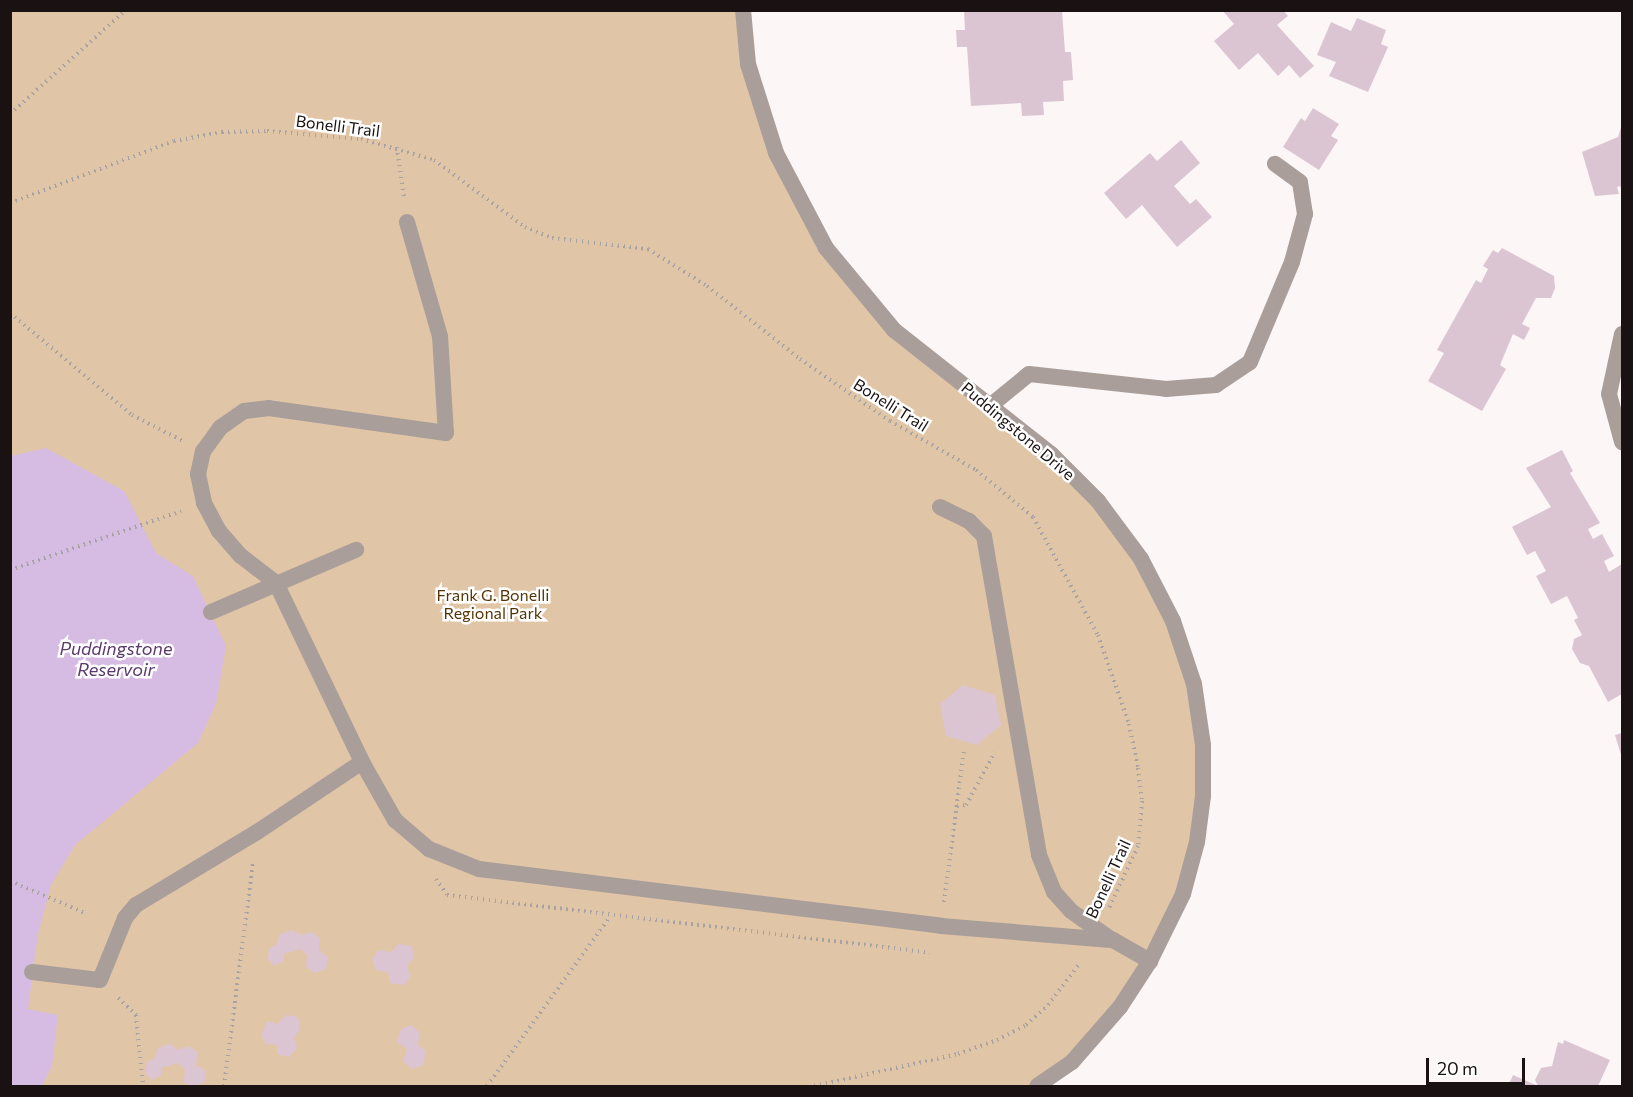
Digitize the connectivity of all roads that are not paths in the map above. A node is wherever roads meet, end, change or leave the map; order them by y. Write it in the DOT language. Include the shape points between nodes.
graph roads {
  1 [pos="743,10"];
  2 [pos="1275,164"];
  3 [pos="407,222"];
  4 [pos="1623,334"];
  5 [pos="990,406"];
  6 [pos="1623,442"];
  7 [pos="940,507"];
  8 [pos="356,550"];
  9 [pos="276,584"];
  10 [pos="211,612"];
  11 [pos="362,762"];
  12 [pos="1095,934"];
  13 [pos="1150,960"];
  14 [pos="32,972"];
  15 [pos="1037,1086"];
  1 -- 5 [label="street, Puddingstone Drive" via="748,64 776,153 826,248 894,330"];
  2 -- 5 [label="street" via="1300,182 1305,214 1292,262 1250,362 1216,385 1166,388 1029,374"];
  3 -- 9 [label="street" via="440,336 446,434 269,408 244,411 220,428 203,451 198,474 204,503 240,556"];
  4 -- 6 [label="street" via="1609,394"];
  5 -- 13 [label="street, Puddingstone Drive" via="1052,455 1098,501 1141,559 1173,621 1194,684 1203,745 1197,842 1183,894"];
  7 -- 12 [label="street" via="969,521 984,536 1039,855 1054,892"];
  8 -- 9 [label="street"];
  9 -- 10 [label="street"];
  9 -- 11 [label="street"];
  11 -- 12 [label="street" via="395,820 429,849 480,869 941,926"];
  11 -- 14 [label="street" via="257,832 136,905 124,918 100,980"];
  12 -- 13 [label="street"];
  13 -- 15 [label="street, Puddingstone Drive" via="1120,1007 1072,1062"];
}
